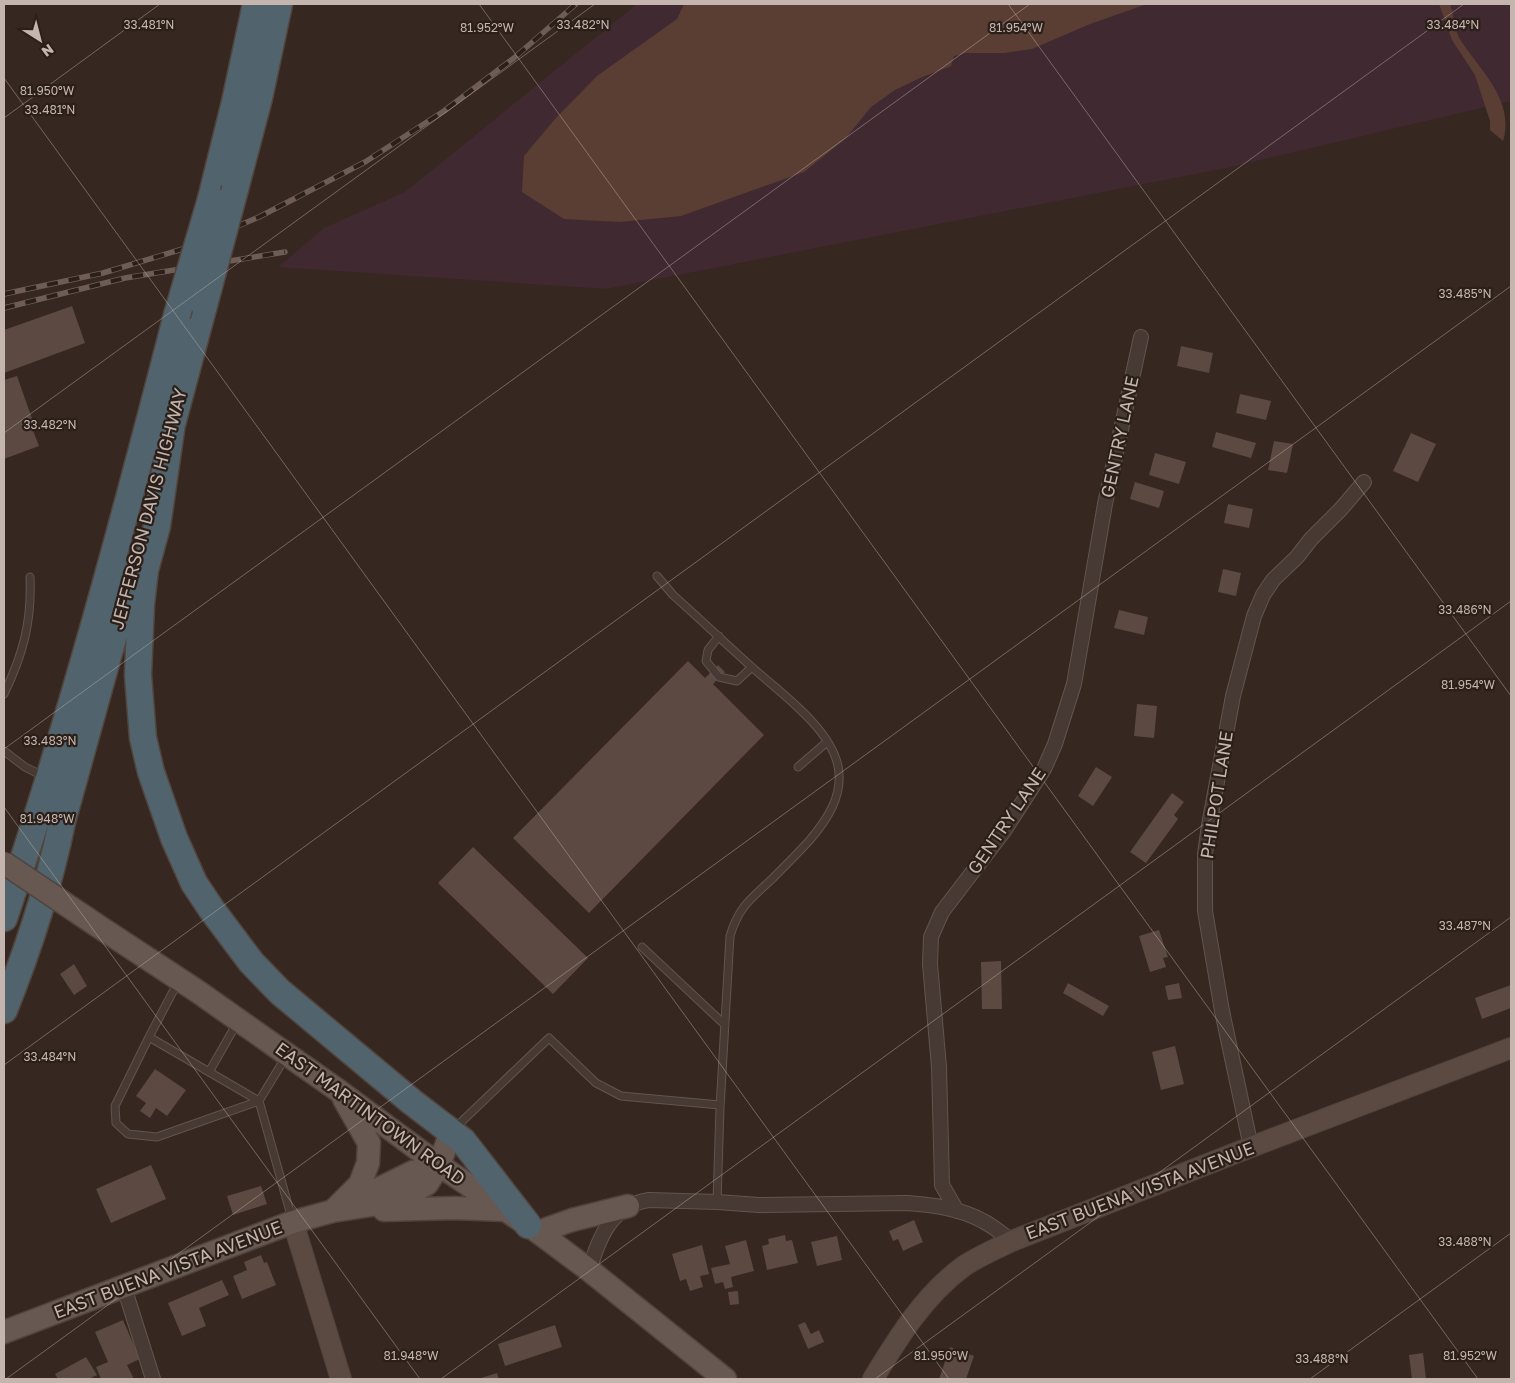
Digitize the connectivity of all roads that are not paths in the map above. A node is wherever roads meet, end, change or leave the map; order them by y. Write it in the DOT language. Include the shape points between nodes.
graph roads {
  1 [pos="256,4"];
  2 [pos="279,4"];
  3 [pos="1141,337"];
  4 [pos="172,423"];
  5 [pos="1364,482"];
  6 [pos="657,576"];
  7 [pos="30,577"];
  8 [pos="719,636"];
  9 [pos="752,667"];
  10 [pos="4,694"];
  11 [pos="827,742"];
  12 [pos="4,751"];
  13 [pos="798,767"];
  14 [pos="48,783"];
  15 [pos="4,863"];
  16 [pos="4,879"];
  17 [pos="4,918"];
  18 [pos="642,947"];
  19 [pos="179,980"];
  20 [pos="4,1010"];
  21 [pos="239,1021"];
  22 [pos="725,1025"];
  23 [pos="149,1037"];
  24 [pos="1511,1048"];
  25 [pos="287,1055"];
  26 [pos="209,1072"];
  27 [pos="339,1091"];
  28 [pos="259,1101"];
  29 [pos="720,1105"];
  30 [pos="451,1132"];
  31 [pos="1251,1147"];
  32 [pos="439,1165"];
  33 [pos="718,1202"];
  34 [pos="628,1206"];
  35 [pos="505,1210"];
  36 [pos="333,1211"];
  37 [pos="956,1211"];
  38 [pos="293,1222"];
  39 [pos="533,1228"];
  40 [pos="1012,1241"];
  41 [pos="589,1270"];
  42 [pos="124,1286"];
  43 [pos="4,1332"];
  44 [pos="152,1379"];
  45 [pos="341,1379"];
  46 [pos="725,1379"];
  47 [pos="872,1379"];
  1 -- 14 [label="highway, JEFFERSON DAVIS HIGHWAY, bridge" via="210,199"];
  2 -- 4 [label="highway, JEFFERSON DAVIS HIGHWAY, bridge" via="259,98"];
  3 -- 37 [label="street, GENTRY LANE" via="1105,504 1076,675 1066,713 1044,769 1004,831 942,912 931,937 942,1185"];
  4 -- 20 [label="highway, JEFFERSON DAVIS HIGHWAY" via="54,859"];
  4 -- 30 [label="highway" via="157,526 140,604 138,675 143,738 174,838 194,883 251,962 280,992"];
  5 -- 31 [label="street, PHILPOT LANE" via="1273,580 1263,595 1254,616 1233,696 1209,825 1205,854 1205,911"];
  6 -- 8 [label="lane" via="673,595"];
  7 -- 10 [label="lane" via="27,634"];
  8 -- 9 [label="lane"];
  8 -- 9 [label="lane" via="708,650 706,662 719,677 737,681"];
  9 -- 11 [label="lane" via="811,720"];
  11 -- 13 [label="lane"];
  11 -- 22 [label="lane" via="839,771 832,809 818,831 791,861 748,900 734,923 728,949"];
  12 -- 14 [label="lane"];
  14 -- 16 [label="highway" via="23,830"];
  14 -- 17 [label="highway, JEFFERSON DAVIS HIGHWAY"];
  15 -- 19 [label="main road, EAST MARTINTOWN ROAD, bridge"];
  18 -- 22 [label="lane"];
  19 -- 21 [label="main road, EAST MARTINTOWN ROAD"];
  19 -- 23 [label="lane"];
  21 -- 25 [label="main road, EAST MARTINTOWN ROAD"];
  21 -- 26 [label="lane"];
  22 -- 29 [label="lane"];
  23 -- 26 [label="lane"];
  23 -- 28 [label="lane" via="115,1106 116,1123 128,1134 157,1137"];
  24 -- 31 [label="main road, EAST BUENA VISTA AVENUE"];
  25 -- 27 [label="main road, EAST MARTINTOWN ROAD"];
  25 -- 28 [label="lane"];
  26 -- 28 [label="lane"];
  27 -- 32 [label="main road, EAST MARTINTOWN ROAD"];
  27 -- 36 [label="main road" via="369,1150 360,1184"];
  28 -- 38 [label="lane"];
  29 -- 30 [label="lane" via="621,1096 596,1083 549,1038"];
  29 -- 33 [label="lane"];
  30 -- 32 [label="main road, EAST BUENA VISTA AVENUE"];
  30 -- 39 [label="highway" via="463,1141"];
  31 -- 40 [label="main road, EAST BUENA VISTA AVENUE"];
  32 -- 35 [label="main road, EAST MARTINTOWN ROAD"];
  32 -- 36 [label="main road, EAST BUENA VISTA AVENUE" via="427,1184 397,1201"];
  33 -- 34 [label="street, EAST BUENA VISTA AVENUE" via="649,1200"];
  33 -- 37 [label="street, EAST BUENA VISTA AVENUE" via="759,1205 907,1203"];
  34 -- 39 [label="main road"];
  34 -- 41 [label="street, EAST BUENA VISTA AVENUE" via="613,1218 599,1241"];
  35 -- 36 [label="main road"];
  35 -- 39 [label="main road, EAST MARTINTOWN ROAD"];
  36 -- 38 [label="main road, EAST BUENA VISTA AVENUE"];
  37 -- 40 [label="street, EAST BUENA VISTA AVENUE" via="983,1221"];
  38 -- 42 [label="main road, EAST BUENA VISTA AVENUE"];
  38 -- 45 [label="main road"];
  39 -- 41 [label="main road, EAST MARTINTOWN ROAD"];
  40 -- 47 [label="main road" via="964,1266 923,1304"];
  41 -- 46 [label="main road, EAST MARTINTOWN ROAD"];
  42 -- 43 [label="main road, EAST BUENA VISTA AVENUE"];
  42 -- 44 [label="street"];
}
